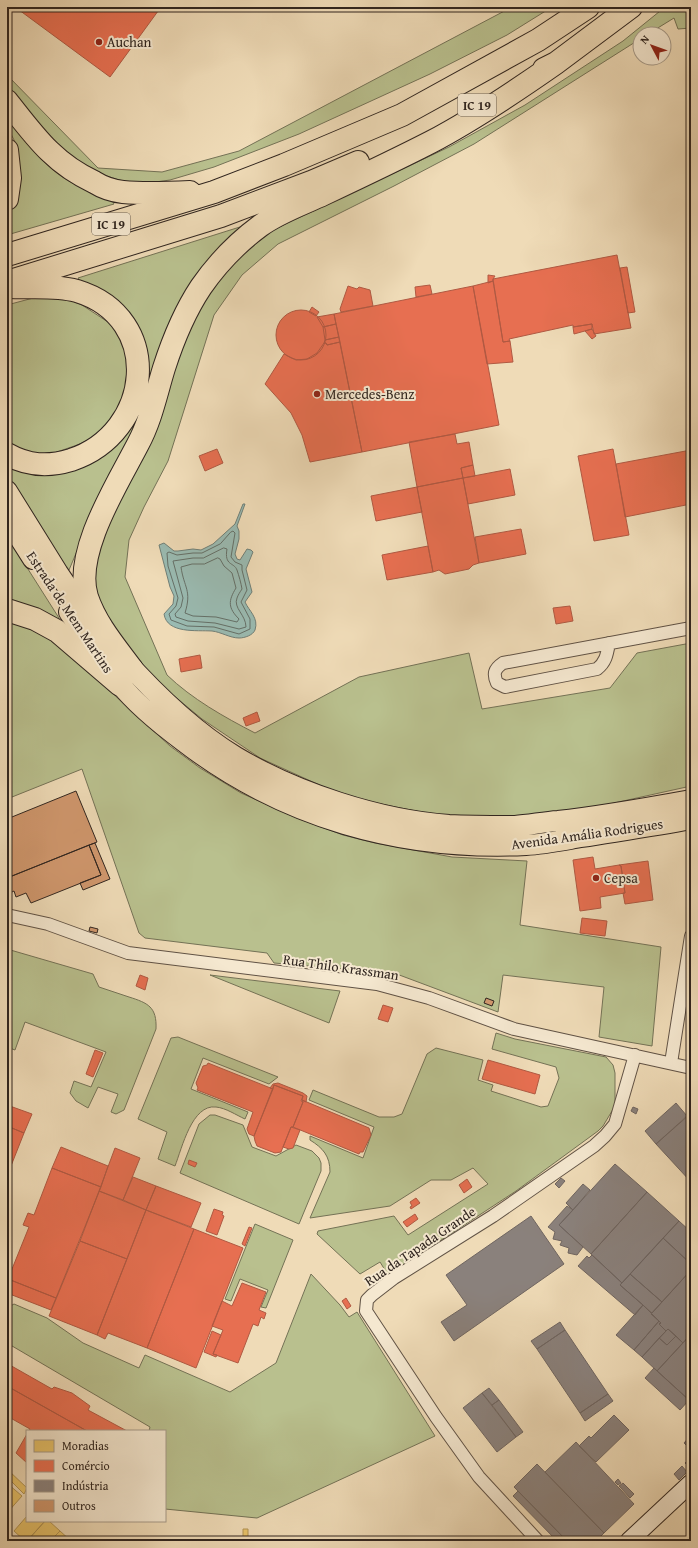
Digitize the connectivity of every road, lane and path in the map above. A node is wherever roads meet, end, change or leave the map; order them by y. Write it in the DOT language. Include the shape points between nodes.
graph roads {
  1 [pos="588,7"];
  2 [pos="631,7"];
  3 [pos="556,63"];
  4 [pos="7,101"];
  5 [pos="7,150"];
  6 [pos="214,192"];
  7 [pos="7,199"];
  8 [pos="7,255"];
  9 [pos="7,282"];
  10 [pos="7,287"];
  11 [pos="7,454"];
  12 [pos="7,491"];
  13 [pos="7,518"];
  14 [pos="7,610"];
  15 [pos="691,628"];
  16 [pos="609,643"];
  17 [pos="126,677"];
  18 [pos="691,800"];
  19 [pos="691,819"];
  20 [pos="7,915"];
  21 [pos="691,936"];
  22 [pos="634,1055"];
  23 [pos="671,1063"];
  24 [pos="691,1068"];
  25 [pos="691,1483"];
  26 [pos="538,1541"];
  27 [pos="629,1541"];
  1 -- 6 [label="highway, IC 19" via="538,40 402,114"];
  2 -- 3 [label="highway, IC 19"];
  3 -- 9 [label="highway, IC 19" via="416,138 311,182 221,216"];
  3 -- 17 [label="highway" via="496,105 433,141 261,225 219,263 200,288 174,339 143,436 109,500 88,549 84,574 86,596"];
  4 -- 6 [label="highway" via="56,159 100,185 121,192"];
  5 -- 7 [label="highway" via="10,178"];
  6 -- 8 [label="highway, IC 19"];
  10 -- 11 [label="highway" via="61,288 76,291 108,306 116,313 128,332 139,370 132,404 126,417 95,449 81,456 46,466 24,462"];
  12 -- 17 [label="main road, Estrada de Mem Martins"];
  13 -- 17 [label="main road, Estrada de Mem Martins" via="82,630"];
  14 -- 17 [label="highway" via="35,619 57,631"];
  15 -- 16 [label="street"];
  16 -- 16 [label="street" via="606,657 597,669 505,687 496,683 496,668 503,663"];
  17 -- 18 [label="main road, Avenida Amália Rodrigues" via="164,700 187,722 235,757 325,798 385,816 450,825 516,826 605,816"];
  17 -- 19 [label="main road, Avenida Amália Rodrigues" via="173,733 200,754 255,788 307,812 366,831 403,839 465,846 528,845"];
  20 -- 22 [label="street, Rua Thilo Krassman" via="48,924 128,954 377,984 429,998 514,1029"];
  21 -- 23 [label="street"];
  22 -- 23 [label="street, Rua Thilo Krassman"];
  22 -- 26 [label="street, Rua da Tapada Grande" via="615,1124 594,1146 493,1216 394,1278 367,1300 366,1312 441,1424 479,1477"];
  23 -- 24 [label="street, Rua Thilo Krassman"];
  25 -- 27 [label="street"];
}
